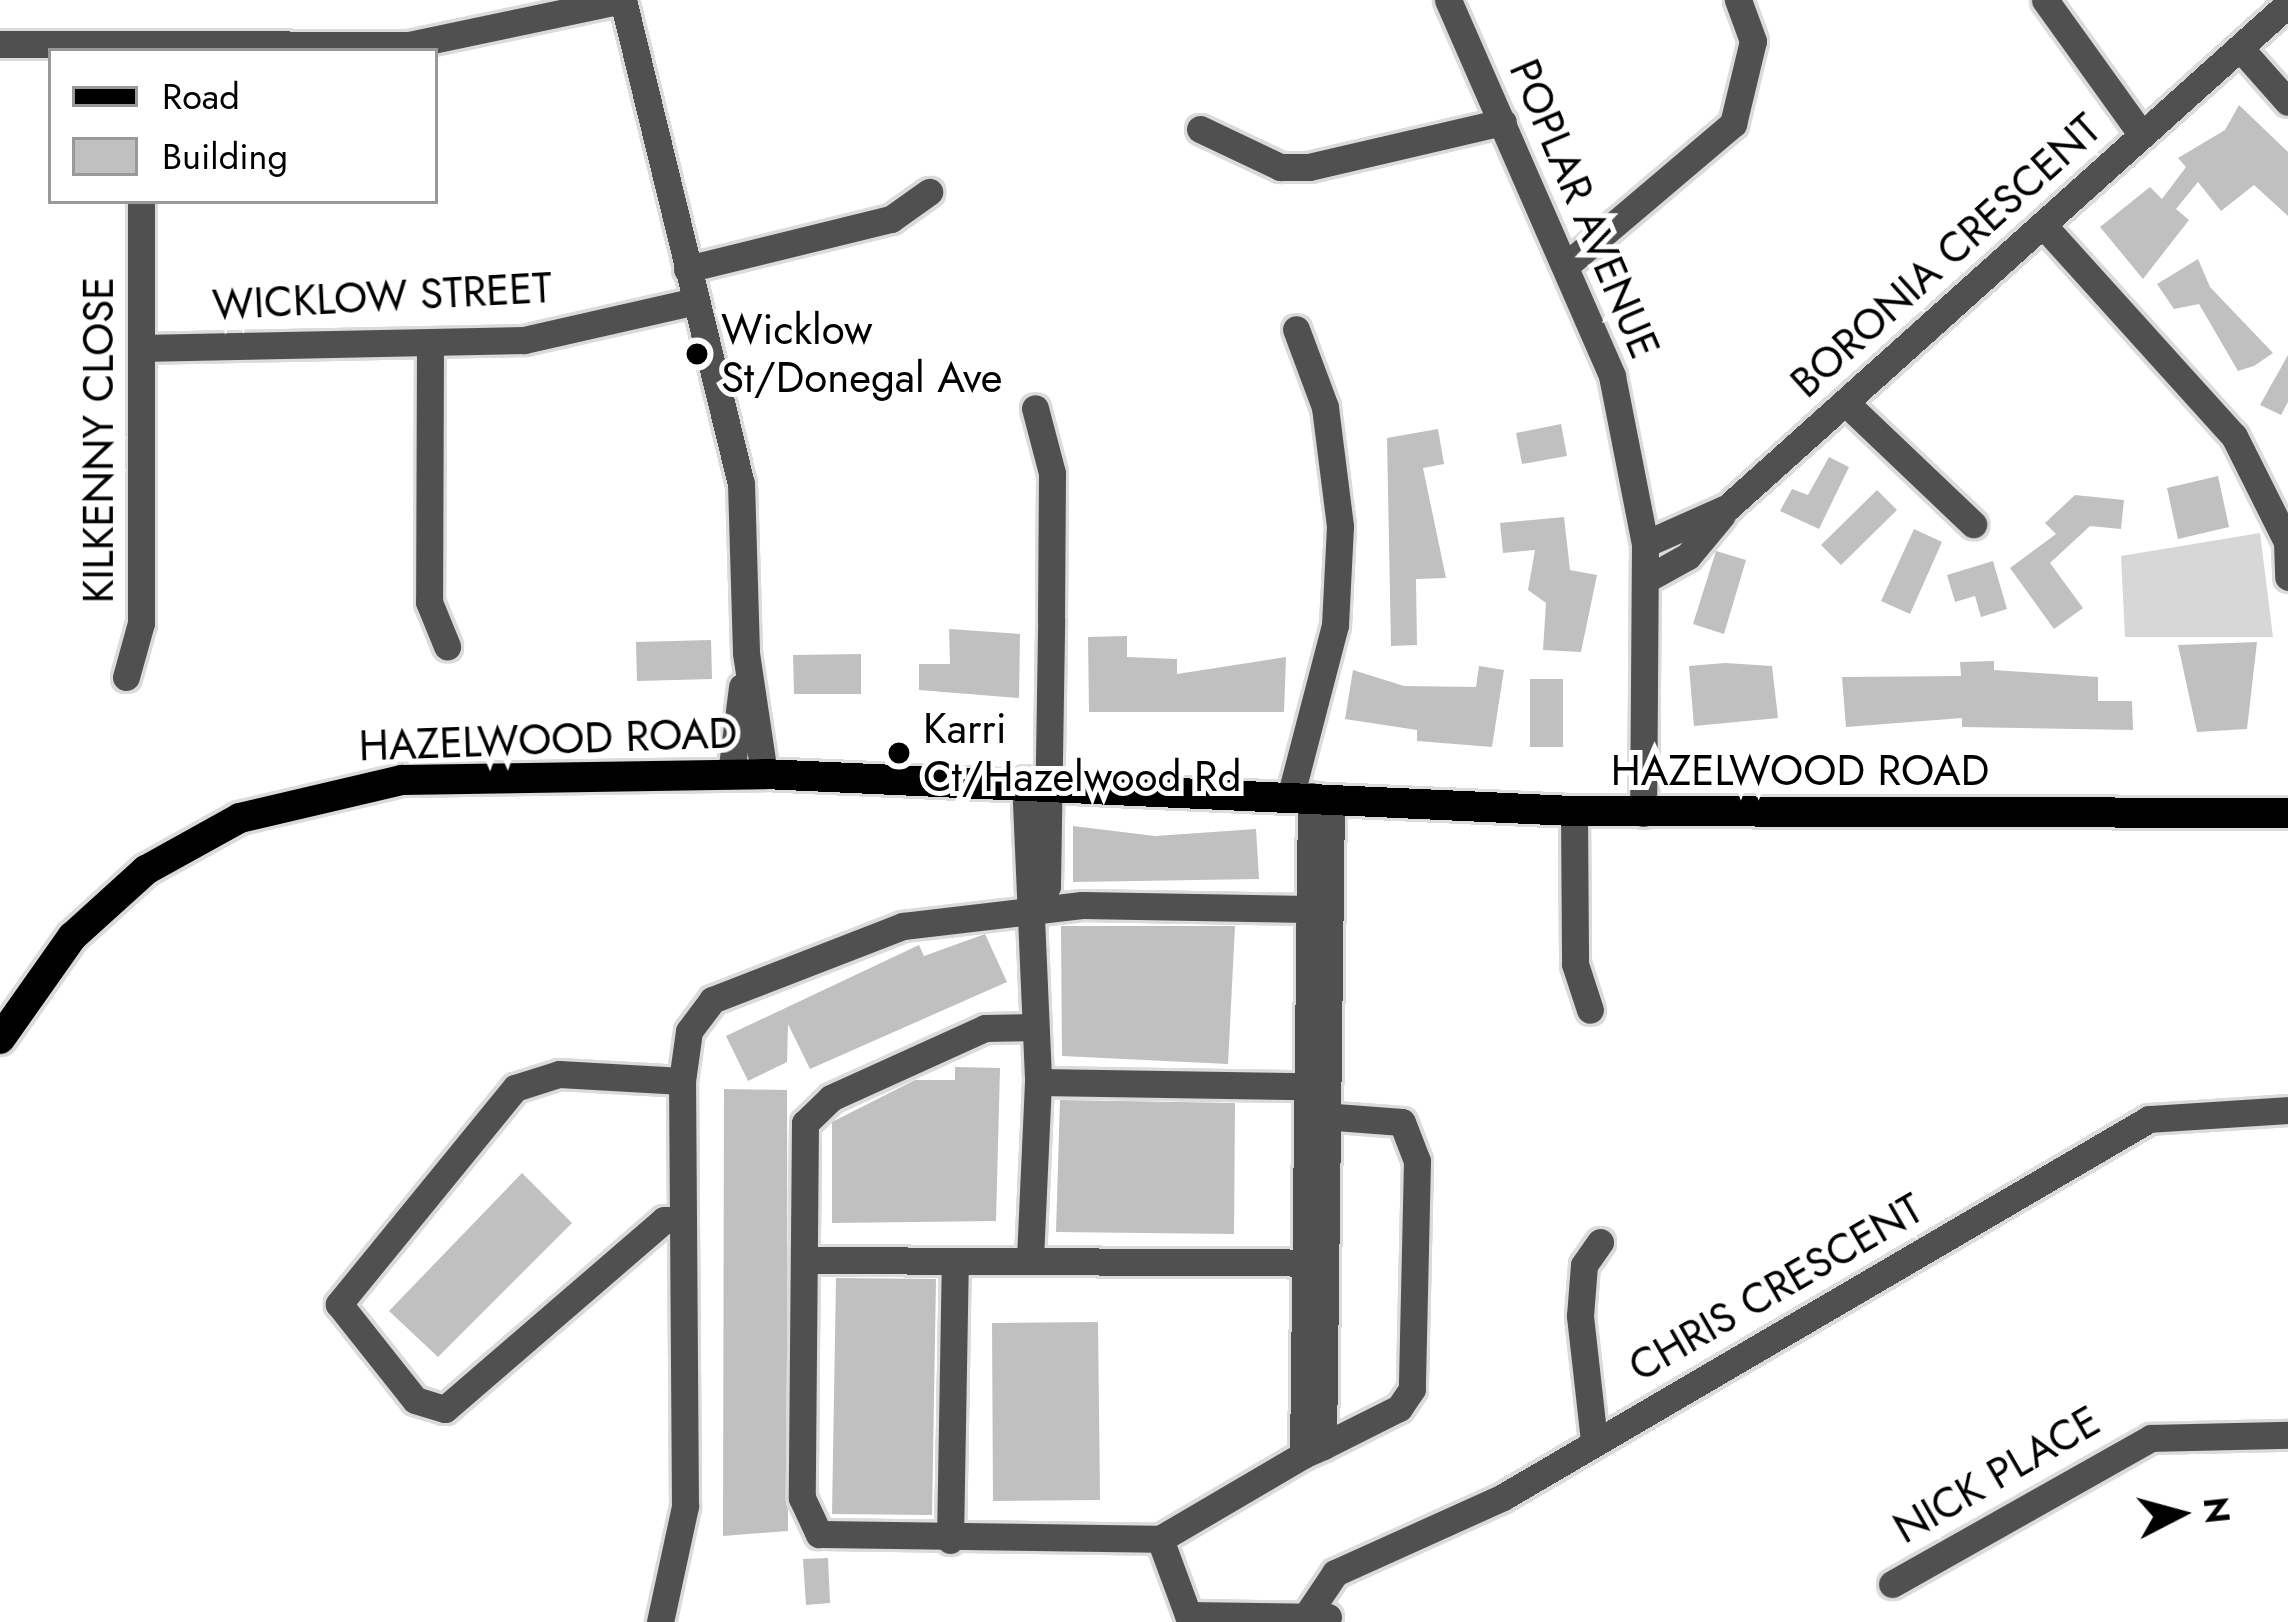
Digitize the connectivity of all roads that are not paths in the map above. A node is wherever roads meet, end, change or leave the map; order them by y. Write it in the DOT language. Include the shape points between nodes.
graph roads {
  1 [pos="623,0"];
  2 [pos="1448,0"];
  3 [pos="1738,0"];
  4 [pos="2045,0"];
  5 [pos="2288,4"];
  6 [pos="0,44"];
  7 [pos="112,48"];
  8 [pos="207,48"];
  9 [pos="2240,48"];
  10 [pos="2288,102"];
  11 [pos="1503,122"];
  12 [pos="1200,129"];
  13 [pos="2142,134"];
  14 [pos="929,192"];
  15 [pos="141,204"];
  16 [pos="2044,226"];
  17 [pos="1570,262"];
  18 [pos="687,269"];
  19 [pos="695,301"];
  20 [pos="1296,329"];
  21 [pos="430,344"];
  22 [pos="142,348"];
  23 [pos="1847,405"];
  24 [pos="1035,407"];
  25 [pos="1728,507"];
  26 [pos="1973,524"];
  27 [pos="2288,542"];
  28 [pos="1645,544"];
  29 [pos="2288,577"];
  30 [pos="1645,580"];
  31 [pos="447,646"];
  32 [pos="746,653"];
  33 [pos="126,677"];
  34 [pos="731,774"];
  35 [pos="764,774"];
  36 [pos="1037,780"];
  37 [pos="1311,796"];
  38 [pos="1574,811"];
  39 [pos="1642,813"];
  40 [pos="2288,813"];
  41 [pos="1033,907"];
  42 [pos="1308,909"];
  43 [pos="1590,1010"];
  44 [pos="1035,1027"];
  45 [pos="0,1039"];
  46 [pos="682,1082"];
  47 [pos="1038,1082"];
  48 [pos="1314,1106"];
  49 [pos="2288,1110"];
  50 [pos="683,1220"];
  51 [pos="1600,1242"];
  52 [pos="810,1260"];
  53 [pos="1030,1260"];
  54 [pos="1302,1263"];
  55 [pos="955,1264"];
  56 [pos="2288,1435"];
  57 [pos="1594,1442"];
  58 [pos="1313,1450"];
  59 [pos="1160,1539"];
  60 [pos="950,1540"];
  61 [pos="1892,1584"];
  62 [pos="1317,1613"];
  63 [pos="1188,1618"];
  64 [pos="660,1622"];
  1 -- 8 [label="street" via="409,45"];
  1 -- 18 [label="street"];
  2 -- 11 [label="street, POPLAR AVENUE"];
  3 -- 17 [label="street" via="1754,41 1732,124"];
  4 -- 13 [label="street"];
  5 -- 9 [label="street, BORONIA CRESCENT"];
  6 -- 7 [label="street"];
  9 -- 10 [label="street"];
  9 -- 13 [label="street, BORONIA CRESCENT"];
  11 -- 12 [label="street" via="1309,167 1250,156"];
  11 -- 17 [label="street, POPLAR AVENUE"];
  13 -- 16 [label="street, BORONIA CRESCENT"];
  14 -- 18 [label="street" via="891,219"];
  15 -- 22 [label="street, KILKENNY CLOSE"];
  16 -- 23 [label="street, BORONIA CRESCENT"];
  16 -- 27 [label="street" via="2234,436"];
  17 -- 28 [label="street, POPLAR AVENUE" via="1612,376"];
  18 -- 19 [label="street"];
  19 -- 21 [label="street, WICKLOW STREET" via="550,336"];
  19 -- 32 [label="street" via="741,482"];
  20 -- 37 [label="street" via="1324,407 1340,526"];
  21 -- 22 [label="street, WICKLOW STREET"];
  21 -- 31 [label="street" via="429,602"];
  22 -- 33 [label="street, KILKENNY CLOSE" via="141,623"];
  23 -- 25 [label="street, BORONIA CRESCENT"];
  23 -- 26 [label="street"];
  24 -- 36 [label="street" via="1052,473"];
  25 -- 28 [label="street, BORONIA CRESCENT"];
  25 -- 30 [label="street" via="1688,556"];
  27 -- 29 [label="street"];
  28 -- 30 [label="street, POPLAR AVENUE"];
  30 -- 39 [label="street, POPLAR AVENUE"];
  32 -- 34 [label="street"];
  32 -- 35 [label="street"];
  34 -- 35 [label="main road, HAZELWOOD ROAD"];
  34 -- 45 [label="main road, HAZELWOOD ROAD" via="402,780 240,818 108,901"];
  35 -- 36 [label="main road, HAZELWOOD ROAD"];
  36 -- 37 [label="main road, HAZELWOOD ROAD"];
  36 -- 41 [label="street"];
  37 -- 38 [label="main road, HAZELWOOD ROAD"];
  37 -- 42 [label="street"];
  37 -- 48 [label="street"];
  38 -- 39 [label="main road, HAZELWOOD ROAD"];
  38 -- 43 [label="street" via="1575,964"];
  39 -- 40 [label="main road, HAZELWOOD ROAD"];
  41 -- 42 [label="street"];
  41 -- 44 [label="street"];
  41 -- 46 [label="street" via="903,926 746,982 712,1000 689,1031"];
  42 -- 48 [label="street"];
  44 -- 47 [label="street"];
  44 -- 52 [label="street" via="985,1028 812,1111"];
  46 -- 50 [label="street"];
  46 -- 50 [label="street" via="559,1074 515,1088 339,1304 415,1400 445,1409 629,1247 664,1220"];
  47 -- 48 [label="street"];
  47 -- 53 [label="street"];
  48 -- 54 [label="street"];
  48 -- 58 [label="street"];
  48 -- 58 [label="street" via="1402,1122 1417,1161 1412,1389 1400,1408"];
  49 -- 57 [label="street, CHRIS CRESCENT" via="2149,1119"];
  50 -- 64 [label="street" via="685,1506"];
  51 -- 57 [label="street" via="1584,1265 1580,1316"];
  52 -- 55 [label="street"];
  52 -- 60 [label="street" via="803,1521 842,1537"];
  53 -- 54 [label="street"];
  53 -- 55 [label="street"];
  54 -- 58 [label="street"];
  55 -- 60 [label="street"];
  56 -- 61 [label="street, NICK PLACE" via="2151,1438"];
  57 -- 62 [label="street, CHRIS CRESCENT" via="1503,1497 1398,1538"];
  58 -- 59 [label="street"];
  59 -- 60 [label="street"];
  59 -- 63 [label="street"];
  62 -- 63 [label="street"];
}
